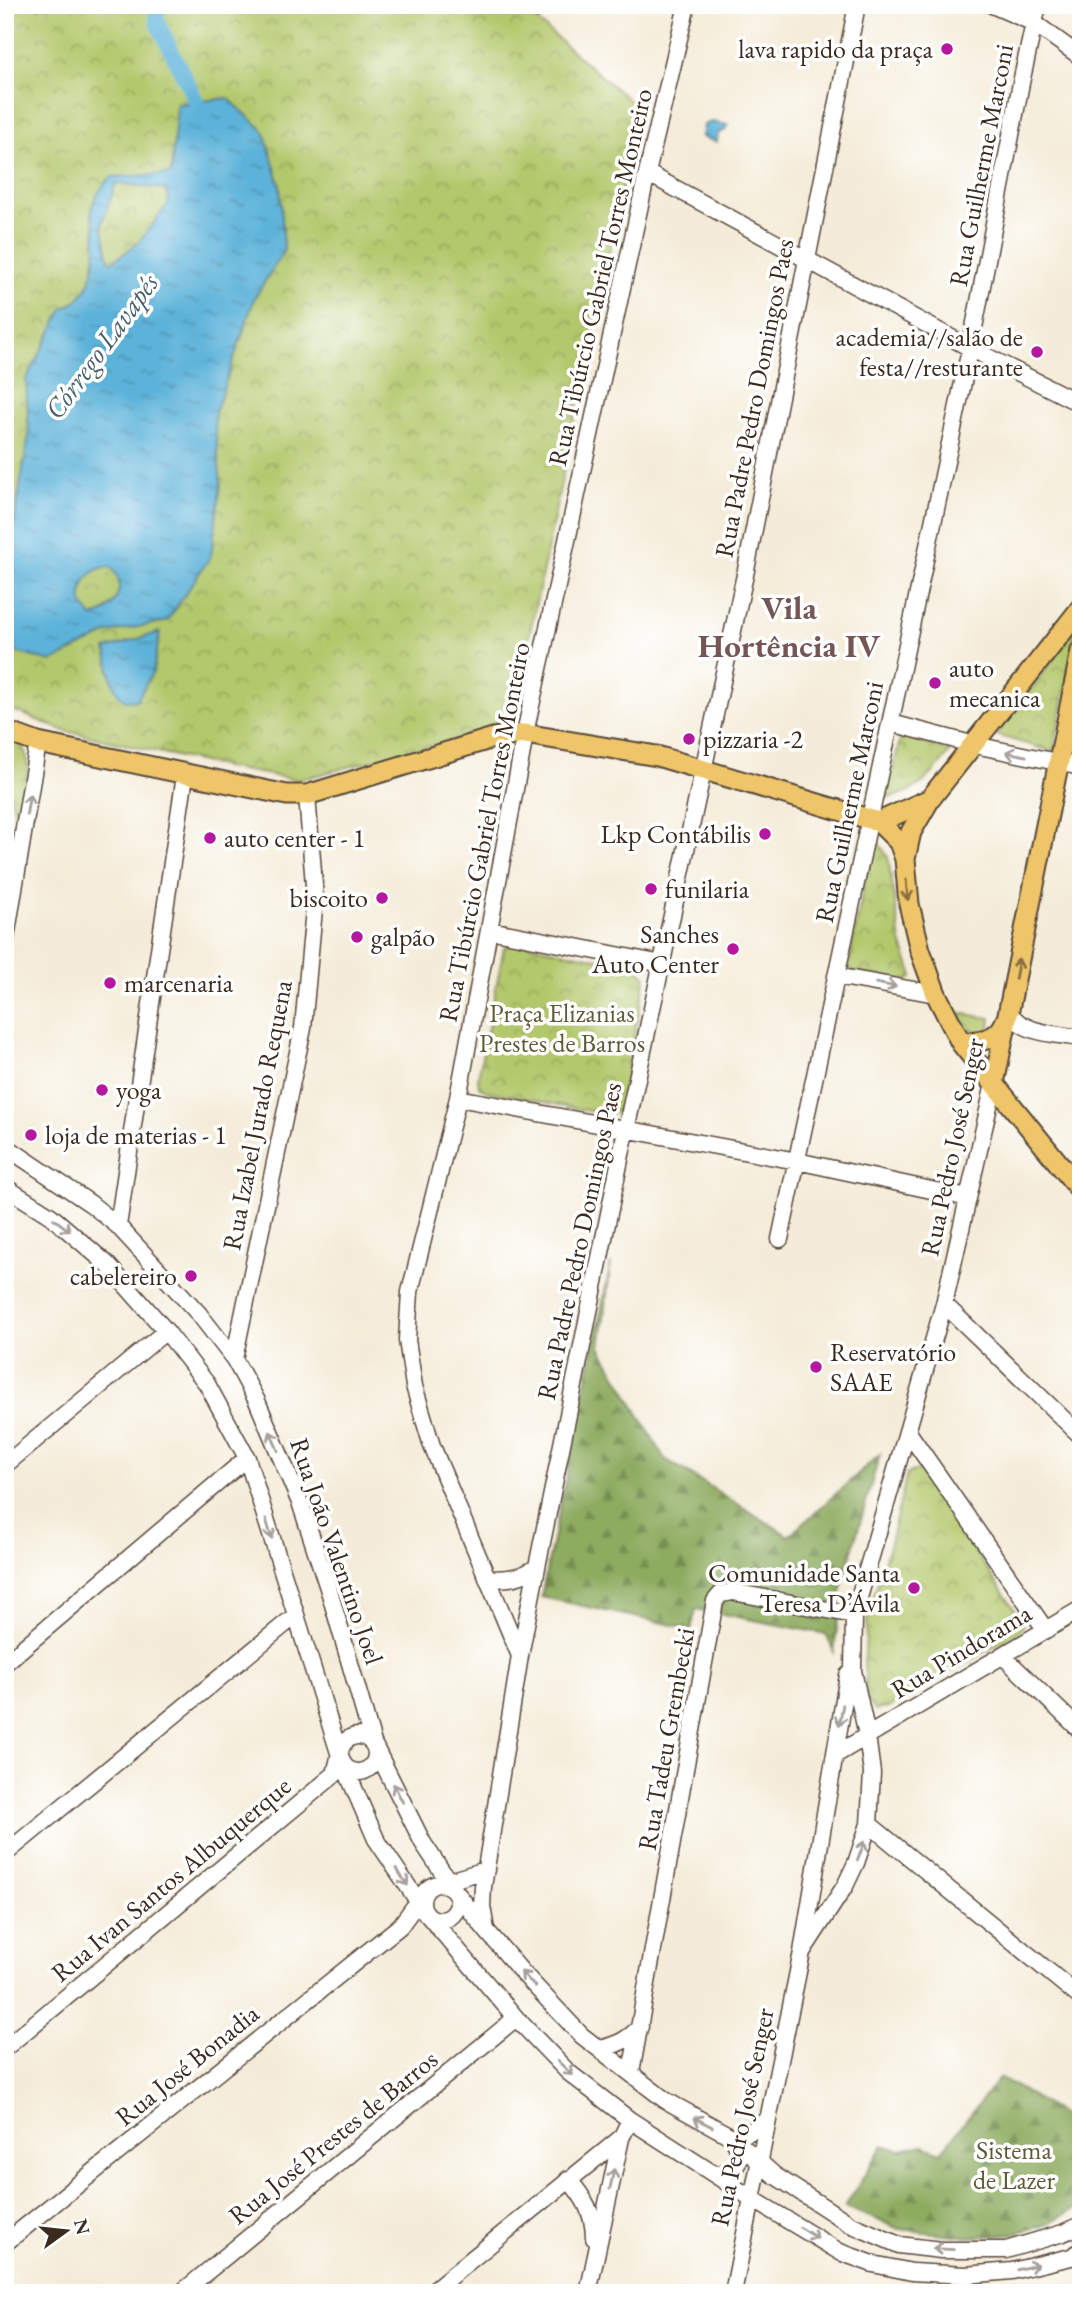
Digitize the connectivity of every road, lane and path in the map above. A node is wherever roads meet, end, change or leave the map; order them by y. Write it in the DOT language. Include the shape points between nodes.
graph roads {
  1 [pos="687,5"];
  2 [pos="857,5"];
  3 [pos="992,5"];
  4 [pos="1038,5"];
  5 [pos="1034,23"];
  6 [pos="1081,57"];
  7 [pos="647,173"];
  8 [pos="806,258"];
  9 [pos="970,348"];
  10 [pos="1081,401"];
  11 [pos="1081,608"];
  12 [pos="1081,651"];
  13 [pos="891,723"];
  14 [pos="5,731"];
  15 [pos="525,734"];
  16 [pos="38,743"];
  17 [pos="975,745"];
  18 [pos="1058,763"];
  19 [pos="1081,767"];
  20 [pos="702,768"];
  21 [pos="185,775"];
  22 [pos="307,795"];
  23 [pos="930,799"];
  24 [pos="875,820"];
  25 [pos="905,859"];
  26 [pos="490,930"];
  27 [pos="5,944"];
  28 [pos="662,964"];
  29 [pos="836,976"];
  30 [pos="936,994"];
  31 [pos="1009,1012"];
  32 [pos="1081,1038"];
  33 [pos="961,1042"];
  34 [pos="994,1084"];
  35 [pos="458,1098"];
  36 [pos="626,1130"];
  37 [pos="5,1146"];
  38 [pos="797,1161"];
  39 [pos="5,1187"];
  40 [pos="1081,1191"];
  41 [pos="968,1198"];
  42 [pos="118,1226"];
  43 [pos="780,1239"];
  44 [pos="944,1304"];
  45 [pos="166,1331"];
  46 [pos="234,1359"];
  47 [pos="908,1432"];
  48 [pos="1081,1436"];
  49 [pos="247,1458"];
  50 [pos="5,1465"];
  51 [pos="537,1567"];
  52 [pos="487,1578"];
  53 [pos="1081,1609"];
  54 [pos="296,1615"];
  55 [pos="854,1615"];
  56 [pos="1045,1629"];
  57 [pos="853,1648"];
  58 [pos="1002,1655"];
  59 [pos="520,1656"];
  60 [pos="5,1663"];
  61 [pos="1081,1731"];
  62 [pos="867,1735"];
  63 [pos="375,1747"];
  64 [pos="840,1752"];
  65 [pos="871,1759"];
  66 [pos="345,1764"];
  67 [pos="869,1824"];
  68 [pos="5,1854"];
  69 [pos="486,1870"];
  70 [pos="816,1870"];
  71 [pos="845,1886"];
  72 [pos="452,1893"];
  73 [pos="429,1911"];
  74 [pos="400,1926"];
  75 [pos="486,1930"];
  76 [pos="802,1952"];
  77 [pos="1081,1998"];
  78 [pos="516,2018"];
  79 [pos="640,2027"];
  80 [pos="5,2048"];
  81 [pos="601,2049"];
  82 [pos="631,2073"];
  83 [pos="767,2119"];
  84 [pos="630,2120"];
  85 [pos="732,2137"];
  86 [pos="621,2138"];
  87 [pos="758,2161"];
  88 [pos="716,2174"];
  89 [pos="568,2179"];
  90 [pos="751,2197"];
  91 [pos="1081,2225"];
  92 [pos="5,2243"];
  93 [pos="1081,2252"];
  94 [pos="593,2268"];
  95 [pos="181,2293"];
  96 [pos="430,2293"];
  97 [pos="588,2293"];
  98 [pos="733,2293"];
  1 -- 7 [label="street, Rua Tibúrcio Gabriel Torres Monteiro"];
  2 -- 8 [label="street, Rua Padre Pedro Domingos Paes"];
  3 -- 5 [label="street"];
  4 -- 5 [label="street, Rua Guilherme Marconi"];
  5 -- 6 [label="street"];
  5 -- 9 [label="street, Rua Guilherme Marconi"];
  7 -- 8 [label="street"];
  7 -- 15 [label="street, Rua Tibúrcio Gabriel Torres Monteiro"];
  8 -- 9 [label="street"];
  8 -- 20 [label="street, Rua Padre Pedro Domingos Paes" via="746,570"];
  9 -- 10 [label="street"];
  9 -- 13 [label="street, Rua Guilherme Marconi"];
  11 -- 17 [label="main road"];
  12 -- 18 [label="main road, Rua Pedro José Senger"];
  13 -- 17 [label="street"];
  13 -- 24 [label="street, Rua Guilherme Marconi"];
  14 -- 16 [label="main road"];
  15 -- 20 [label="main road" via="631,750"];
  15 -- 22 [label="main road" via="494,738"];
  15 -- 26 [label="street, Rua Tibúrcio Gabriel Torres Monteiro"];
  16 -- 21 [label="main road"];
  27 -- 16 [label="street, one-way"];
  18 -- 17 [label="street, one-way"];
  17 -- 23 [label="main road"];
  18 -- 19 [label="street"];
  31 -- 18 [label="main road, Rua Pedro José Senger, one-way"];
  20 -- 24 [label="main road"];
  20 -- 28 [label="street, Rua Padre Pedro Domingos Paes"];
  21 -- 22 [label="main road"];
  21 -- 42 [label="street"];
  22 -- 46 [label="street, Rua Izabel Jurado Requena" via="315,898 303,1028"];
  23 -- 24 [label="main road"];
  23 -- 25 [label="main road" via="911,832"];
  24 -- 25 [label="main road" via="900,842"];
  24 -- 29 [label="street, Rua Guilherme Marconi"];
  25 -- 30 [label="main road, one-way" via="911,915"];
  26 -- 28 [label="street"];
  26 -- 35 [label="street, Rua Tibúrcio Gabriel Torres Monteiro"];
  28 -- 36 [label="street, Rua Padre Pedro Domingos Paes"];
  29 -- 30 [label="street, one-way"];
  29 -- 38 [label="street, Rua Guilherme Marconi"];
  30 -- 33 [label="main road"];
  31 -- 32 [label="street" via="1013,1020 1029,1028"];
  31 -- 33 [label="main road" via="995,1037"];
  31 -- 34 [label="main road, Rua Pedro José Senger"];
  33 -- 34 [label="main road"];
  34 -- 40 [label="main road"];
  34 -- 41 [label="street, Rua Pedro José Senger"];
  35 -- 36 [label="street"];
  35 -- 52 [label="street, Rua Tibúrcio Gabriel Torres Monteiro" via="410,1292 407,1340 414,1387 432,1446"];
  36 -- 38 [label="street"];
  36 -- 51 [label="street, Rua Padre Pedro Domingos Paes"];
  37 -- 42 [label="street, Rua João Valentino Joel"];
  38 -- 41 [label="street"];
  38 -- 43 [label="street, Rua Guilherme Marconi"];
  39 -- 45 [label="street, one-way" via="85,1243"];
  41 -- 44 [label="street, Rua Pedro José Senger"];
  42 -- 46 [label="street, Rua João Valentino Joel"];
  44 -- 47 [label="street, Rua Pedro José Senger"];
  44 -- 48 [label="street"];
  45 -- 49 [label="street" via="207,1384"];
  45 -- 50 [label="street"];
  63 -- 46 [label="street, Rua João Valentino Joel, one-way" via="301,1505"];
  47 -- 55 [label="street, Rua Pedro José Senger"];
  47 -- 56 [label="street"];
  49 -- 54 [label="street, one-way"];
  49 -- 60 [label="street"];
  51 -- 52 [label="street" via="513,1578"];
  51 -- 59 [label="street, Rua Padre Pedro Domingos Paes"];
  52 -- 59 [label="street, Rua Tibúrcio Gabriel Torres Monteiro"];
  53 -- 56 [label="street, Rua Pindorama"];
  54 -- 66 [label="street"];
  54 -- 68 [label="street"];
  55 -- 57 [label="street, Rua Pedro José Senger"];
  55 -- 79 [label="street, Rua Tadeu Grembecki" via="733,1592 721,1594 715,1601"];
  56 -- 58 [label="street, Rua Pindorama"];
  57 -- 62 [label="street, Rua Pedro José Senger" via="854,1681"];
  57 -- 64 [label="street, Rua Pedro José Senger, one-way"];
  58 -- 61 [label="street"];
  58 -- 62 [label="street, Rua Pindorama"];
  59 -- 69 [label="street, Rua Padre Pedro Domingos Paes"];
  62 -- 64 [label="street, Rua Pindorama"];
  62 -- 65 [label="street, Rua Pedro José Senger"];
  63 -- 66 [label="street" via="370,1769"];
  63 -- 66 [label="street" via="366,1737 348,1739"];
  72 -- 63 [label="street, Rua João Valentino Joel, one-way"];
  64 -- 65 [label="street" via="861,1752"];
  64 -- 70 [label="street, Rua Pedro José Senger"];
  65 -- 67 [label="street, Rua Pedro José Senger"];
  66 -- 73 [label="street, one-way" via="376,1839"];
  66 -- 80 [label="street, Rua Ivan Santos Albuquerque"];
  71 -- 67 [label="street, Rua Pedro José Senger, one-way"];
  67 -- 77 [label="street"];
  69 -- 72 [label="street, Rua Padre Pedro Domingos Paes"];
  69 -- 72 [label="street"];
  69 -- 75 [label="street, Rua Padre Pedro Domingos Paes" via="482,1896"];
  70 -- 71 [label="street" via="823,1886"];
  70 -- 76 [label="street, Rua Pedro José Senger"];
  71 -- 76 [label="street, Rua Pedro José Senger"];
  72 -- 73 [label="street" via="451,1917"];
  72 -- 73 [label="street" via="429,1887"];
  72 -- 75 [label="street, Rua João Valentino Joel"];
  73 -- 74 [label="street"];
  73 -- 74 [label="street, Rua José Bonadia"];
  73 -- 78 [label="street"];
  74 -- 92 [label="street, Rua José Bonadia"];
  81 -- 75 [label="street, Rua João Valentino Joel, one-way" via="581,2035"];
  76 -- 83 [label="street, Rua Pedro José Senger"];
  78 -- 84 [label="street, one-way" via="568,2072"];
  78 -- 95 [label="street, Rua José Prestes de Barros"];
  79 -- 81 [label="street" via="630,2038"];
  79 -- 82 [label="street, Rua Tadeu Grembecki"];
  81 -- 82 [label="street, Rua João Valentino Joel"];
  85 -- 82 [label="street, Rua João Valentino Joel, one-way" via="664,2100"];
  83 -- 85 [label="street" via="760,2127"];
  83 -- 87 [label="street, Rua Pedro José Senger"];
  84 -- 86 [label="street"];
  84 -- 88 [label="street"];
  85 -- 87 [label="street, Rua João Valentino Joel"];
  85 -- 88 [label="street" via="740,2152 737,2165"];
  86 -- 89 [label="street"];
  94 -- 86 [label="street, one-way"];
  87 -- 90 [label="street, Rua Pedro José Senger"];
  91 -- 87 [label="street, Rua João Valentino Joel, one-way" via="1006,2250 899,2245 850,2224"];
  88 -- 90 [label="street"];
  89 -- 94 [label="street" via="592,2213"];
  89 -- 96 [label="street"];
  90 -- 93 [label="street, one-way" via="840,2252 912,2272 965,2275 1012,2271"];
  90 -- 98 [label="street, Rua Pedro José Senger"];
  94 -- 97 [label="street"];
}
